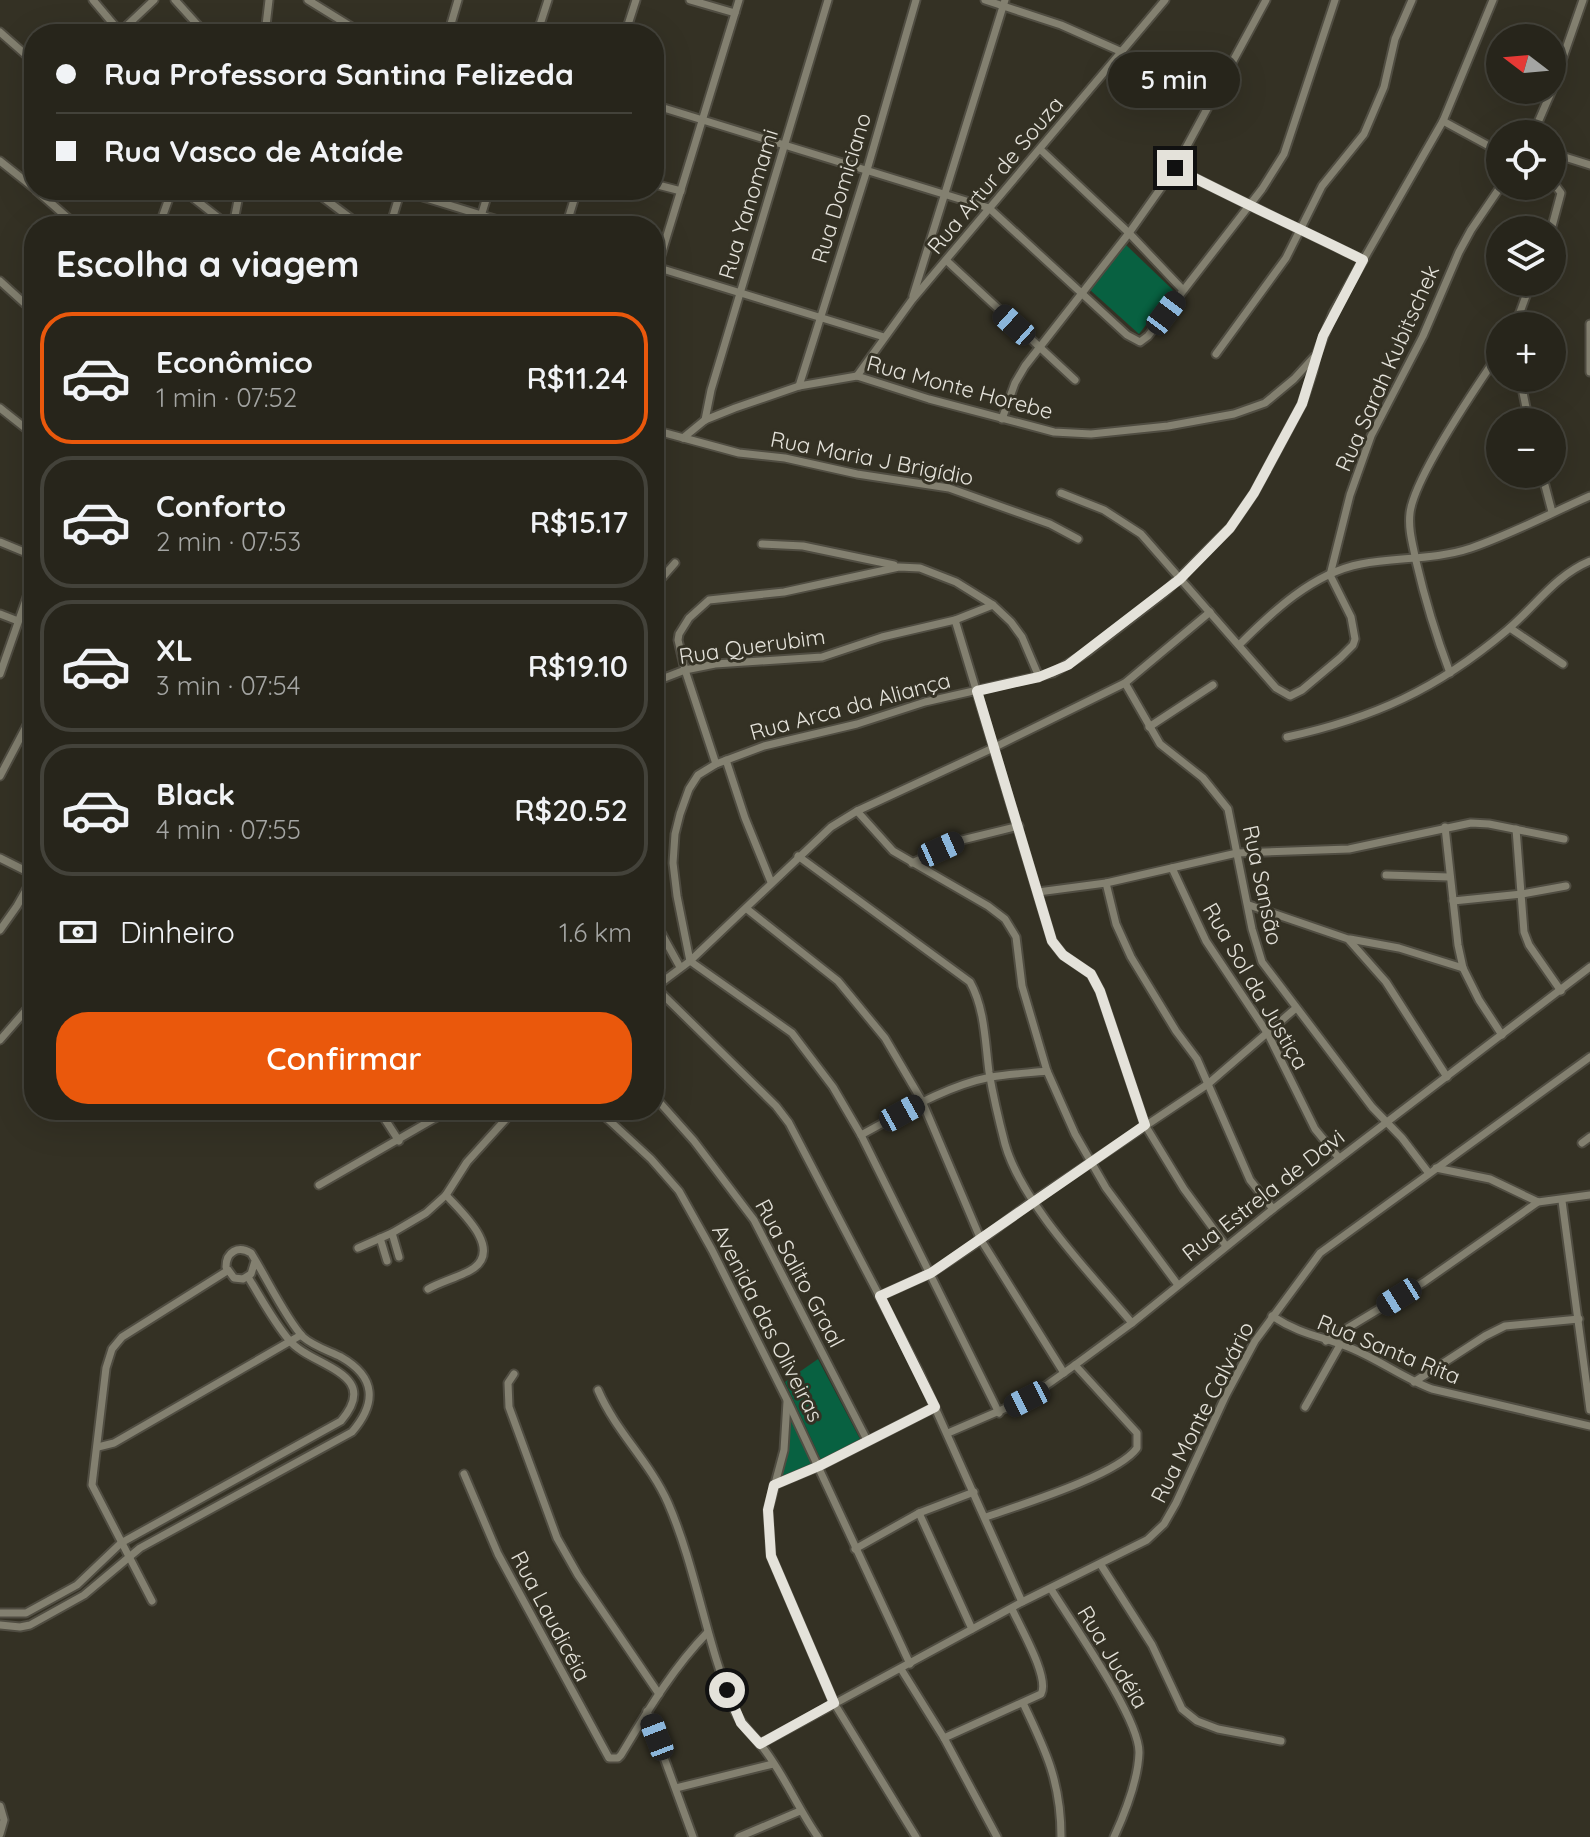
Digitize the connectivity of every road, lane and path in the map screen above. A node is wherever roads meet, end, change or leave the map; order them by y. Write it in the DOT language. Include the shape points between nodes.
graph roads {
  1 [pos="93,0"];
  2 [pos="154,0"];
  3 [pos="175,0"];
  4 [pos="269,0"];
  5 [pos="308,0"];
  6 [pos="457,0"];
  7 [pos="548,0"];
  8 [pos="636,0"];
  9 [pos="690,0"];
  10 [pos="739,0"];
  11 [pos="828,0"];
  12 [pos="916,0"];
  13 [pos="985,0"];
  14 [pos="1165,0"];
  15 [pos="1266,0"];
  16 [pos="1335,0"];
  17 [pos="1412,0"];
  18 [pos="1493,0"];
  19 [pos="1583,0"];
  20 [pos="1004,3"];
  21 [pos="84,9"];
  22 [pos="735,13"];
  23 [pos="112,24"];
  24 [pos="129,24"];
  25 [pos="197,24"];
  26 [pos="266,24"];
  27 [pos="347,24"];
  28 [pos="451,24"];
  29 [pos="540,24"];
  30 [pos="628,24"];
  31 [pos="0,32"];
  32 [pos="1566,49"];
  33 [pos="1122,52"];
  34 [pos="24,53"];
  35 [pos="664,108"];
  36 [pos="702,120"];
  37 [pos="1443,121"];
  38 [pos="1486,144"];
  39 [pos="784,145"];
  40 [pos="1041,150"];
  41 [pos="1566,157"];
  42 [pos="0,161"];
  43 [pos="1590,165"];
  44 [pos="1175,168"];
  45 [pos="867,170"];
  46 [pos="24,180"];
  47 [pos="664,187"];
  48 [pos="681,191"];
  49 [pos="945,195"];
  50 [pos="47,200"];
  51 [pos="196,200"];
  52 [pos="326,200"];
  53 [pos="432,200"];
  54 [pos="486,200"];
  55 [pos="1492,200"];
  56 [pos="1249,207"];
  57 [pos="989,208"];
  58 [pos="481,215"];
  59 [pos="66,216"];
  60 [pos="218,216"];
  61 [pos="348,216"];
  62 [pos="484,216"];
  63 [pos="1300,228"];
  64 [pos="1129,233"];
  65 [pos="664,243"];
  66 [pos="1363,260"];
  67 [pos="947,261"];
  68 [pos="664,270"];
  69 [pos="0,281"];
  70 [pos="1183,290"];
  71 [pos="739,293"];
  72 [pos="1082,294"];
  73 [pos="912,300"];
  74 [pos="24,303"];
  75 [pos="820,317"];
  76 [pos="1590,324"];
  77 [pos="884,337"];
  78 [pos="1040,346"];
  79 [pos="1216,354"];
  80 [pos="1316,356"];
  81 [pos="1590,372"];
  82 [pos="1486,374"];
  83 [pos="857,376"];
  84 [pos="1075,380"];
  85 [pos="799,386"];
  86 [pos="0,408"];
  87 [pos="1002,419"];
  88 [pos="705,420"];
  89 [pos="24,427"];
  90 [pos="664,433"];
  91 [pos="683,438"];
  92 [pos="1546,488"];
  93 [pos="1061,493"];
  94 [pos="1590,496"];
  95 [pos="1552,512"];
  96 [pos="1078,539"];
  97 [pos="0,542"];
  98 [pos="762,544"];
  99 [pos="24,552"];
  100 [pos="1416,558"];
  101 [pos="1590,561"];
  102 [pos="675,563"];
  103 [pos="899,567"];
  104 [pos="1330,575"];
  105 [pos="664,576"];
  106 [pos="1180,579"];
  107 [pos="24,604"];
  108 [pos="993,605"];
  109 [pos="1210,612"];
  110 [pos="0,614"];
  111 [pos="955,620"];
  112 [pos="18,621"];
  113 [pos="1510,628"];
  114 [pos="1239,645"];
  115 [pos="1563,664"];
  116 [pos="685,670"];
  117 [pos="1450,673"];
  118 [pos="0,674"];
  119 [pos="1039,677"];
  120 [pos="664,678"];
  121 [pos="1125,683"];
  122 [pos="1213,685"];
  123 [pos="977,691"];
  124 [pos="1149,727"];
  125 [pos="24,731"];
  126 [pos="1287,737"];
  127 [pos="993,748"];
  128 [pos="726,760"];
  129 [pos="716,764"];
  130 [pos="0,776"];
  131 [pos="857,811"];
  132 [pos="1019,826"];
  133 [pos="1445,827"];
  134 [pos="1516,829"];
  135 [pos="1564,839"];
  136 [pos="1237,853"];
  137 [pos="798,856"];
  138 [pos="0,858"];
  139 [pos="912,863"];
  140 [pos="1172,868"];
  141 [pos="24,871"];
  142 [pos="1386,875"];
  143 [pos="1449,877"];
  144 [pos="771,882"];
  145 [pos="1106,883"];
  146 [pos="1566,886"];
  147 [pos="1038,892"];
  148 [pos="24,894"];
  149 [pos="1522,894"];
  150 [pos="1453,901"];
  151 [pos="1249,905"];
  152 [pos="747,909"];
  153 [pos="0,930"];
  154 [pos="664,938"];
  155 [pos="1348,939"];
  156 [pos="690,961"];
  157 [pos="680,967"];
  158 [pos="1590,967"];
  159 [pos="1463,968"];
  160 [pos="664,979"];
  161 [pos="1561,991"];
  162 [pos="664,997"];
  163 [pos="1296,1008"];
  164 [pos="24,1012"];
  165 [pos="1268,1034"];
  166 [pos="1502,1035"];
  167 [pos="0,1040"];
  168 [pos="1590,1057"];
  169 [pos="1047,1071"];
  170 [pos="990,1077"];
  171 [pos="1447,1077"];
  172 [pos="1208,1084"];
  173 [pos="922,1101"];
  174 [pos="664,1107"];
  175 [pos="385,1120"];
  176 [pos="433,1120"];
  177 [pos="505,1120"];
  178 [pos="609,1120"];
  179 [pos="1386,1122"];
  180 [pos="1145,1125"];
  181 [pos="861,1135"];
  182 [pos="1590,1137"];
  183 [pos="399,1141"];
  184 [pos="1582,1143"];
  185 [pos="1339,1158"];
  186 [pos="1090,1163"];
  187 [pos="1436,1168"];
  188 [pos="1428,1172"];
  189 [pos="319,1185"];
  190 [pos="446,1195"];
  191 [pos="1590,1195"];
  192 [pos="1033,1201"];
  193 [pos="1562,1201"];
  194 [pos="1538,1202"];
  195 [pos="1273,1209"];
  196 [pos="392,1233"];
  197 [pos="380,1238"];
  198 [pos="981,1240"];
  199 [pos="1226,1246"];
  200 [pos="358,1248"];
  201 [pos="399,1257"];
  202 [pos="255,1261"];
  203 [pos="387,1261"];
  204 [pos="227,1271"];
  205 [pos="931,1273"];
  206 [pos="248,1277"];
  207 [pos="1178,1285"];
  208 [pos="428,1289"];
  209 [pos="880,1296"];
  210 [pos="1272,1316"];
  211 [pos="1579,1319"];
  212 [pos="1132,1323"];
  213 [pos="301,1335"];
  214 [pos="289,1341"];
  215 [pos="1326,1341"];
  216 [pos="1340,1345"];
  217 [pos="1075,1365"];
  218 [pos="1064,1373"];
  219 [pos="514,1374"];
  220 [pos="1414,1382"];
  221 [pos="598,1390"];
  222 [pos="787,1400"];
  223 [pos="935,1407"];
  224 [pos="1305,1407"];
  225 [pos="1590,1410"];
  226 [pos="999,1413"];
  227 [pos="1590,1426"];
  228 [pos="948,1433"];
  229 [pos="867,1440"];
  230 [pos="98,1447"];
  231 [pos="819,1466"];
  232 [pos="464,1474"];
  233 [pos="774,1485"];
  234 [pos="974,1492"];
  235 [pos="919,1513"];
  236 [pos="986,1517"];
  237 [pos="121,1543"];
  238 [pos="855,1549"];
  239 [pos="128,1558"];
  240 [pos="1101,1565"];
  241 [pos="1051,1589"];
  242 [pos="152,1601"];
  243 [pos="1022,1602"];
  244 [pos="1012,1609"];
  245 [pos="0,1613"];
  246 [pos="0,1625"];
  247 [pos="972,1629"];
  248 [pos="707,1633"];
  249 [pos="910,1664"];
  250 [pos="901,1669"];
  251 [pos="659,1694"];
  252 [pos="834,1703"];
  253 [pos="1023,1703"];
  254 [pos="647,1711"];
  255 [pos="944,1738"];
  256 [pos="1281,1741"];
  257 [pos="760,1744"];
  258 [pos="773,1764"];
  259 [pos="676,1788"];
  260 [pos="0,1806"];
  261 [pos="800,1811"];
  262 [pos="0,1834"];
  263 [pos="693,1837"];
  264 [pos="739,1837"];
  265 [pos="818,1837"];
  266 [pos="916,1837"];
  267 [pos="997,1837"];
  268 [pos="1061,1837"];
  269 [pos="1114,1837"];
  1 -- 21 [label="street"];
  1 -- 23 [label="street"];
  2 -- 24 [label="street"];
  3 -- 25 [label="street"];
  4 -- 26 [label="street"];
  5 -- 27 [label="street"];
  6 -- 28 [label="street"];
  7 -- 29 [label="street"];
  8 -- 30 [label="street"];
  9 -- 22 [label="street"];
  10 -- 22 [label="street"];
  11 -- 39 [label="street, Rua Yanomami"];
  12 -- 45 [label="street, Rua Domiciano"];
  13 -- 20 [label="street"];
  14 -- 33 [label="street, Rua Artur de Souza"];
  15 -- 44 [label="street"];
  16 -- 56 [label="street" via="1284,154"];
  17 -- 63 [label="street" via="1371,119 1313,199"];
  18 -- 37 [label="street, Rua Arca da Aliança"];
  19 -- 32 [label="street"];
  20 -- 33 [label="street"];
  20 -- 49 [label="street"];
  22 -- 36 [label="street"];
  31 -- 34 [label="street"];
  33 -- 40 [label="street, Rua Artur de Souza"];
  35 -- 36 [label="street"];
  36 -- 39 [label="street"];
  36 -- 48 [label="street"];
  37 -- 38 [label="street"];
  37 -- 66 [label="street, Rua Arca da Aliança"];
  39 -- 45 [label="street"];
  39 -- 71 [label="street, Rua Yanomami"];
  40 -- 57 [label="street, Rua Artur de Souza"];
  40 -- 64 [label="street"];
  41 -- 43 [label="street"];
  42 -- 46 [label="street"];
  44 -- 56 [label="street"];
  44 -- 64 [label="street"];
  45 -- 49 [label="street"];
  45 -- 75 [label="street, Rua Domiciano"];
  47 -- 48 [label="street"];
  48 -- 65 [label="street"];
  49 -- 57 [label="street"];
  49 -- 73 [label="street"];
  50 -- 59 [label="street"];
  51 -- 60 [label="street"];
  52 -- 61 [label="street"];
  53 -- 58 [label="street"];
  54 -- 58 [label="street"];
  55 -- 104 [label="street, Rua Sarah Kubitschek" via="1465,241 1371,436"];
  56 -- 63 [label="street"];
  56 -- 70 [label="street"];
  57 -- 67 [label="street, Rua Artur de Souza"];
  57 -- 72 [label="street"];
  58 -- 62 [label="street"];
  63 -- 66 [label="street"];
  63 -- 79 [label="street" via="1278,271"];
  64 -- 70 [label="street"];
  64 -- 72 [label="street"];
  66 -- 80 [label="street, Rua Arca da Aliança"];
  67 -- 73 [label="street, Rua Artur de Souza"];
  67 -- 78 [label="street"];
  68 -- 71 [label="street"];
  69 -- 74 [label="street"];
  70 -- 72 [label="street" via="1144,341 1135,341"];
  71 -- 75 [label="street"];
  71 -- 88 [label="street, Rua Yanomami"];
  72 -- 78 [label="street"];
  73 -- 77 [label="street, Rua Artur de Souza"];
  75 -- 77 [label="street"];
  75 -- 85 [label="street, Rua Domiciano"];
  76 -- 81 [label="street"];
  77 -- 83 [label="street, Rua Artur de Souza"];
  78 -- 84 [label="street"];
  78 -- 87 [label="street" via="1015,383"];
  80 -- 87 [label="street, Rua Monte Horebe" via="1272,398 1234,414 1091,434 1054,432"];
  80 -- 106 [label="street, Rua Arca da Aliança" via="1302,404 1254,493 1230,528"];
  82 -- 100 [label="street" via="1413,499 1409,522"];
  83 -- 85 [label="street, Rua Monte Horebe"];
  83 -- 87 [label="street, Rua Monte Horebe"];
  85 -- 88 [label="street, Rua Monte Horebe"];
  86 -- 89 [label="street"];
  88 -- 91 [label="street, Rua Monte Horebe"];
  90 -- 91 [label="street, Rua Maria J Brigídio"];
  91 -- 96 [label="street, Rua Maria J Brigídio" via="739,453 949,488"];
  92 -- 95 [label="street"];
  93 -- 106 [label="street" via="1126,522"];
  94 -- 95 [label="street"];
  95 -- 100 [label="street" via="1470,548"];
  97 -- 99 [label="street"];
  98 -- 103 [label="street" via="826,550"];
  100 -- 104 [label="street" via="1364,563"];
  100 -- 117 [label="street"];
  101 -- 113 [label="street" via="1560,578"];
  102 -- 105 [label="street"];
  103 -- 108 [label="street" via="941,574"];
  103 -- 116 [label="street" via="784,592 709,600 679,634"];
  104 -- 114 [label="street" via="1278,608"];
  104 -- 114 [label="street" via="1351,617 1355,639 1302,690 1290,696 1283,693"];
  106 -- 109 [label="street"];
  106 -- 119 [label="street, Rua Arca da Aliança" via="1089,651"];
  107 -- 112 [label="street"];
  108 -- 111 [label="street, Rua Querubim"];
  108 -- 119 [label="street" via="1022,637"];
  109 -- 114 [label="street"];
  109 -- 121 [label="street"];
  110 -- 112 [label="street"];
  111 -- 116 [label="street, Rua Querubim" via="822,657"];
  111 -- 123 [label="street"];
  112 -- 118 [label="street"];
  113 -- 115 [label="street"];
  113 -- 117 [label="street"];
  116 -- 120 [label="street, Rua Querubim"];
  116 -- 129 [label="street"];
  117 -- 126 [label="street" via="1383,708"];
  119 -- 123 [label="street, Rua Arca da Aliança"];
  121 -- 124 [label="street, Rua Sansão"];
  121 -- 127 [label="street"];
  122 -- 124 [label="street"];
  123 -- 127 [label="street"];
  123 -- 128 [label="street, Rua Arca da Aliança"];
  124 -- 136 [label="street, Rua Sansão" via="1160,744 1219,796 1228,809"];
  125 -- 130 [label="street"];
  127 -- 131 [label="street"];
  127 -- 132 [label="street"];
  128 -- 129 [label="street, Rua Arca da Aliança"];
  128 -- 144 [label="street"];
  129 -- 156 [label="street, Rua Arca da Aliança" via="698,775 689,789 675,834 673,863"];
  131 -- 137 [label="street"];
  131 -- 139 [label="street" via="886,845"];
  132 -- 139 [label="street" via="962,840"];
  132 -- 147 [label="street"];
  133 -- 134 [label="street" via="1471,823"];
  133 -- 136 [label="street" via="1349,849"];
  133 -- 143 [label="street"];
  134 -- 135 [label="street"];
  134 -- 149 [label="street"];
  136 -- 140 [label="street"];
  136 -- 151 [label="street, Rua Sansão"];
  137 -- 144 [label="street"];
  137 -- 170 [label="street" via="970,982 977,995"];
  138 -- 141 [label="street"];
  139 -- 169 [label="street" via="1005,919 1016,937 1022,986"];
  140 -- 145 [label="street"];
  140 -- 165 [label="street, Rua Sol da Justiça" via="1206,941"];
  142 -- 143 [label="street"];
  143 -- 150 [label="street"];
  144 -- 152 [label="street"];
  145 -- 147 [label="street"];
  145 -- 172 [label="street" via="1131,957"];
  146 -- 149 [label="street"];
  147 -- 180 [label="street" via="1052,941 1091,974 1100,991"];
  148 -- 153 [label="street"];
  149 -- 150 [label="street"];
  149 -- 161 [label="street" via="1529,945"];
  150 -- 159 [label="street"];
  151 -- 155 [label="street"];
  151 -- 163 [label="street, Rua Sansão" via="1262,962"];
  152 -- 156 [label="street"];
  152 -- 173 [label="street" via="848,992 885,1038"];
  154 -- 157 [label="street"];
  155 -- 159 [label="street"];
  155 -- 171 [label="street" via="1386,982"];
  156 -- 157 [label="street"];
  156 -- 181 [label="street" via="792,1033"];
  157 -- 160 [label="street"];
  158 -- 161 [label="street, Rua Estrela de Davi"];
  159 -- 166 [label="street"];
  161 -- 166 [label="street, Rua Estrela de Davi"];
  162 -- 209 [label="street" via="789,1123"];
  163 -- 165 [label="street"];
  163 -- 179 [label="street, Rua Sansão"];
  164 -- 167 [label="street"];
  165 -- 172 [label="street"];
  165 -- 185 [label="street, Rua Sol da Justiça" via="1303,1109"];
  166 -- 171 [label="street, Rua Estrela de Davi"];
  168 -- 187 [label="street, Rua Monte Calvário"];
  169 -- 170 [label="street"];
  169 -- 186 [label="street"];
  170 -- 173 [label="street"];
  170 -- 192 [label="street" via="1009,1155"];
  171 -- 179 [label="street, Rua Estrela de Davi"];
  172 -- 180 [label="street"];
  172 -- 195 [label="street" via="1250,1180"];
  173 -- 181 [label="street"];
  173 -- 198 [label="street"];
  174 -- 229 [label="street, Rua Salito Graal" via="754,1220"];
  175 -- 183 [label="street"];
  176 -- 183 [label="street"];
  177 -- 190 [label="street"];
  178 -- 222 [label="street, Avenida das Oliveiras" via="679,1191"];
  179 -- 185 [label="street, Rua Estrela de Davi"];
  179 -- 188 [label="street, Rua Sansão"];
  180 -- 186 [label="street"];
  180 -- 199 [label="street"];
  181 -- 205 [label="street"];
  182 -- 184 [label="street"];
  183 -- 189 [label="street"];
  185 -- 195 [label="street, Rua Estrela de Davi"];
  186 -- 192 [label="street"];
  186 -- 207 [label="street"];
  187 -- 188 [label="street, Rua Monte Calvário"];
  187 -- 194 [label="street" via="1490,1179"];
  188 -- 210 [label="street, Rua Monte Calvário" via="1320,1253"];
  190 -- 196 [label="street"];
  190 -- 208 [label="street" via="476,1230 484,1255 477,1266"];
  191 -- 193 [label="street"];
  192 -- 198 [label="street"];
  192 -- 212 [label="street"];
  193 -- 194 [label="street"];
  193 -- 211 [label="street"];
  194 -- 215 [label="street" via="1436,1274"];
  195 -- 199 [label="street, Rua Estrela de Davi"];
  196 -- 197 [label="street"];
  196 -- 201 [label="street"];
  197 -- 200 [label="street"];
  197 -- 203 [label="street"];
  198 -- 205 [label="street"];
  198 -- 218 [label="street"];
  199 -- 207 [label="street, Rua Estrela de Davi"];
  202 -- 204 [label="street" via="251,1253 238,1249 227,1258"];
  202 -- 206 [label="street"];
  202 -- 213 [label="street"];
  204 -- 206 [label="street" via="239,1279"];
  204 -- 230 [label="street" via="122,1337 112,1349"];
  205 -- 209 [label="street"];
  205 -- 226 [label="street"];
  206 -- 214 [label="street"];
  207 -- 212 [label="street, Rua Estrela de Davi"];
  209 -- 223 [label="street"];
  210 -- 215 [label="street, Rua Santa Rita"];
  210 -- 240 [label="street, Rua Monte Calvário" via="1226,1395 1164,1524 1147,1540"];
  211 -- 220 [label="street" via="1505,1326"];
  211 -- 225 [label="street"];
  212 -- 217 [label="street, Rua Estrela de Davi"];
  213 -- 214 [label="street"];
  213 -- 239 [label="street" via="358,1370 371,1399 365,1416 352,1432"];
  214 -- 230 [label="street" via="114,1443"];
  214 -- 237 [label="street" via="346,1378 355,1398 351,1409 341,1421"];
  215 -- 216 [label="street, Rua Santa Rita"];
  216 -- 220 [label="street, Rua Santa Rita"];
  216 -- 224 [label="street"];
  217 -- 218 [label="street, Rua Estrela de Davi"];
  217 -- 236 [label="street" via="1137,1433 1137,1448 1121,1463 1060,1492"];
  218 -- 226 [label="street, Rua Estrela de Davi"];
  219 -- 251 [label="street" via="508,1383 509,1407 557,1538"];
  220 -- 227 [label="street, Rua Santa Rita"];
  221 -- 248 [label="street" via="612,1421 659,1483 698,1588"];
  222 -- 231 [label="street, Avenida das Oliveiras"];
  222 -- 233 [label="street" via="784,1450"];
  223 -- 228 [label="street"];
  223 -- 229 [label="street"];
  226 -- 228 [label="street, Rua Estrela de Davi"];
  228 -- 234 [label="street"];
  229 -- 231 [label="street"];
  230 -- 237 [label="street" via="92,1485"];
  231 -- 233 [label="street"];
  231 -- 238 [label="street, Avenida das Oliveiras"];
  232 -- 254 [label="street, Rua Laudicéia" via="498,1554 604,1754 613,1759 621,1755"];
  233 -- 252 [label="street" via="768,1510 771,1556"];
  234 -- 235 [label="street"];
  234 -- 236 [label="street"];
  235 -- 238 [label="street"];
  235 -- 247 [label="street"];
  236 -- 243 [label="street"];
  237 -- 239 [label="street"];
  237 -- 245 [label="street" via="77,1585 26,1613"];
  238 -- 249 [label="street, Avenida das Oliveiras"];
  239 -- 242 [label="street"];
  239 -- 246 [label="street" via="84,1595 30,1625"];
  240 -- 241 [label="street, Rua Monte Calvário"];
  240 -- 256 [label="street" via="1152,1645 1182,1709 1218,1729"];
  241 -- 243 [label="street, Rua Monte Calvário"];
  241 -- 269 [label="street, Rua Judéia" via="1135,1733 1139,1753 1134,1782"];
  243 -- 244 [label="street, Rua Monte Calvário"];
  244 -- 247 [label="street, Rua Monte Calvário"];
  244 -- 253 [label="street" via="1044,1688"];
  247 -- 249 [label="street, Rua Monte Calvário"];
  248 -- 251 [label="street"];
  248 -- 257 [label="street" via="734,1710"];
  249 -- 250 [label="street, Rua Monte Calvário"];
  250 -- 252 [label="street, Rua Monte Calvário"];
  250 -- 255 [label="street"];
  251 -- 254 [label="street"];
  252 -- 257 [label="street, Rua Monte Calvário"];
  252 -- 266 [label="street"];
  253 -- 255 [label="street"];
  253 -- 268 [label="street" via="1051,1762"];
  254 -- 259 [label="street"];
  255 -- 267 [label="street"];
  257 -- 258 [label="street"];
  258 -- 259 [label="street"];
  258 -- 261 [label="street"];
  259 -- 263 [label="street"];
  260 -- 262 [label="street"];
  261 -- 264 [label="street"];
  261 -- 265 [label="street"];
}
